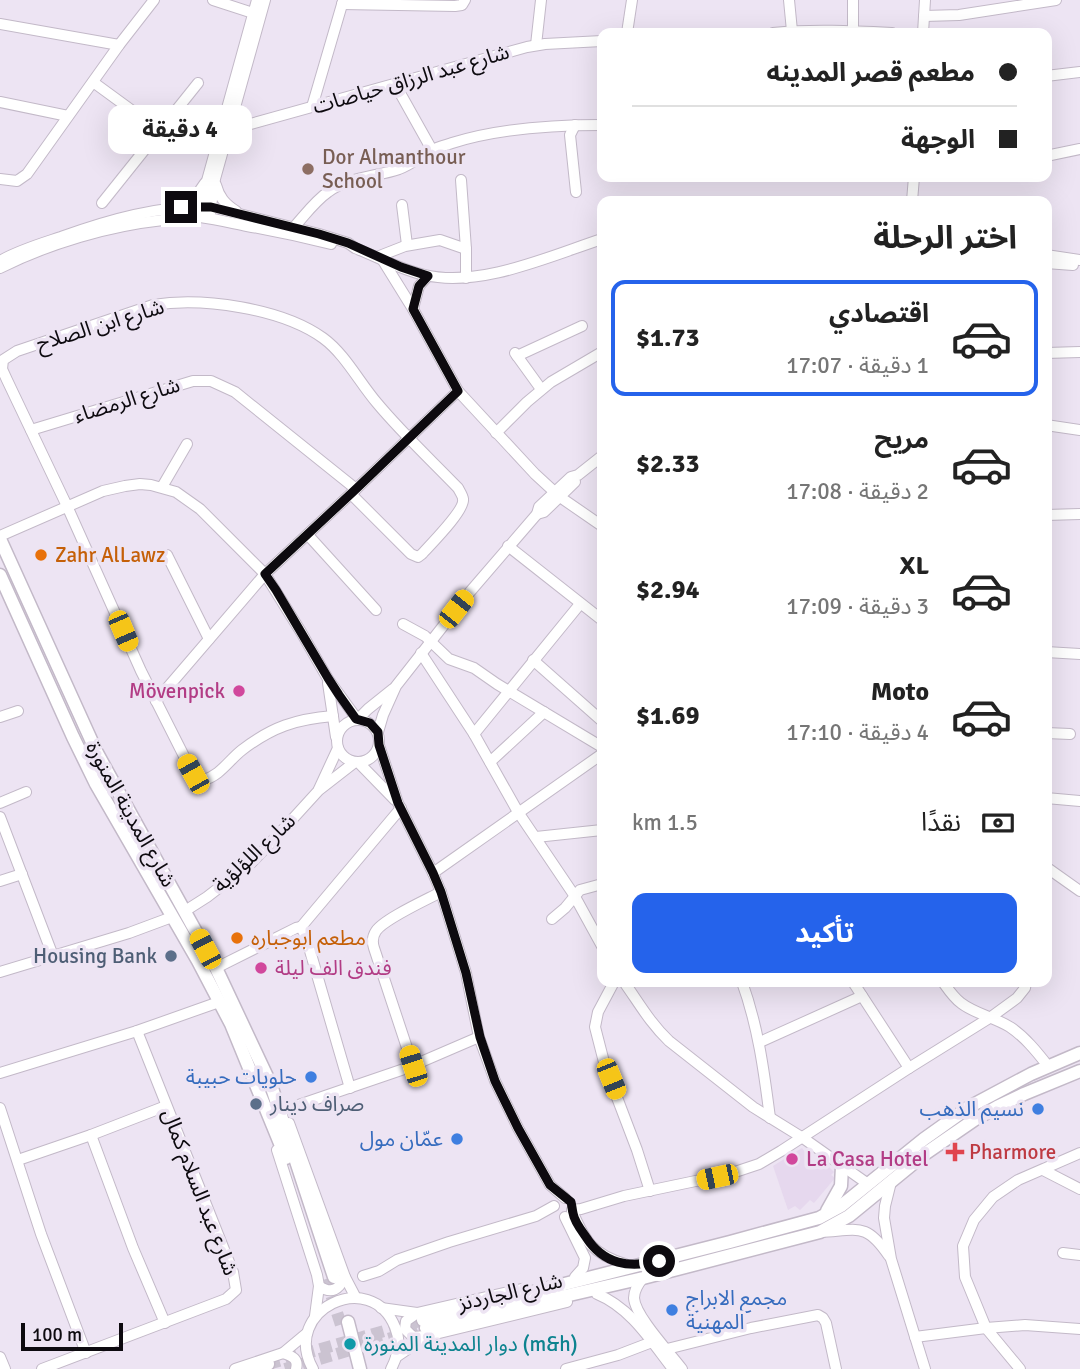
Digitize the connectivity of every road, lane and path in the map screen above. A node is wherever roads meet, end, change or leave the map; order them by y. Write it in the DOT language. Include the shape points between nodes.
graph roads {
  1 [pos="154,0"];
  2 [pos="212,0"];
  3 [pos="257,0"];
  4 [pos="265,0"];
  5 [pos="465,0"];
  6 [pos="541,0"];
  7 [pos="632,0"];
  8 [pos="789,0"];
  9 [pos="853,0"];
  10 [pos="925,0"];
  11 [pos="1056,0"];
  12 [pos="342,2"];
  13 [pos="257,15"];
  14 [pos="924,16"];
  15 [pos="0,24"];
  16 [pos="628,28"];
  17 [pos="792,28"];
  18 [pos="853,28"];
  19 [pos="923,28"];
  20 [pos="597,41"];
  21 [pos="119,45"];
  22 [pos="536,45"];
  23 [pos="1080,72"];
  24 [pos="1052,75"];
  25 [pos="93,82"];
  26 [pos="198,83"];
  27 [pos="394,84"];
  28 [pos="0,102"];
  29 [pos="312,107"];
  30 [pos="68,116"];
  31 [pos="597,124"];
  32 [pos="575,125"];
  33 [pos="226,129"];
  34 [pos="159,131"];
  35 [pos="1080,149"];
  36 [pos="432,150"];
  37 [pos="1052,155"];
  38 [pos="212,178"];
  39 [pos="0,179"];
  40 [pos="461,180"];
  41 [pos="576,191"];
  42 [pos="102,203"];
  43 [pos="402,205"];
  44 [pos="181,207"];
  45 [pos="206,213"];
  46 [pos="242,215"];
  47 [pos="295,227"];
  48 [pos="597,241"];
  49 [pos="407,245"];
  50 [pos="355,248"];
  51 [pos="466,249"];
  52 [pos="1052,256"];
  53 [pos="379,258"];
  54 [pos="1,261"];
  55 [pos="1077,262"];
  56 [pos="1052,263"];
  57 [pos="428,276"];
  58 [pos="466,278"];
  59 [pos="413,309"];
  60 [pos="582,326"];
  61 [pos="1080,352"];
  62 [pos="1052,353"];
  63 [pos="597,358"];
  64 [pos="541,389"];
  65 [pos="458,391"];
  66 [pos="1052,426"];
  67 [pos="31,429"];
  68 [pos="1080,430"];
  69 [pos="496,433"];
  70 [pos="409,438"];
  71 [pos="187,444"];
  72 [pos="597,460"];
  73 [pos="162,487"];
  74 [pos="354,492"];
  75 [pos="558,495"];
  76 [pos="67,506"];
  77 [pos="1080,514"];
  78 [pos="1052,515"];
  79 [pos="597,523"];
  80 [pos="308,534"];
  81 [pos="0,537"];
  82 [pos="508,546"];
  83 [pos="422,554"];
  84 [pos="167,555"];
  85 [pos="265,574"];
  86 [pos="0,575"];
  87 [pos="580,604"];
  88 [pos="376,610"];
  89 [pos="597,616"];
  90 [pos="403,624"];
  91 [pos="209,639"];
  92 [pos="430,641"];
  93 [pos="1052,652"];
  94 [pos="421,653"];
  95 [pos="1080,654"];
  96 [pos="533,660"];
  97 [pos="328,678"];
  98 [pos="396,686"];
  99 [pos="508,691"];
  100 [pos="156,701"];
  101 [pos="18,711"];
  102 [pos="544,712"];
  103 [pos="333,716"];
  104 [pos="0,717"];
  105 [pos="597,717"];
  106 [pos="357,719"];
  107 [pos="378,732"];
  108 [pos="1052,733"];
  109 [pos="474,734"];
  110 [pos="1070,734"];
  111 [pos="337,737"];
  112 [pos="597,744"];
  113 [pos="379,745"];
  114 [pos="338,748"];
  115 [pos="597,757"];
  116 [pos="490,761"];
  117 [pos="356,762"];
  118 [pos="318,790"];
  119 [pos="26,792"];
  120 [pos="1052,799"];
  121 [pos="1080,801"];
  122 [pos="0,803"];
  123 [pos="400,806"];
  124 [pos="517,812"];
  125 [pos="0,817"];
  126 [pos="408,824"];
  127 [pos="383,829"];
  128 [pos="597,831"];
  129 [pos="536,837"];
  130 [pos="1052,871"];
  131 [pos="433,873"];
  132 [pos="22,874"];
  133 [pos="0,881"];
  134 [pos="597,885"];
  135 [pos="1080,891"];
  136 [pos="441,892"];
  137 [pos="574,895"];
  138 [pos="185,911"];
  139 [pos="172,917"];
  140 [pos="552,919"];
  141 [pos="301,927"];
  142 [pos="597,937"];
  143 [pos="53,956"];
  144 [pos="216,968"];
  145 [pos="0,972"];
  146 [pos="611,987"];
  147 [pos="627,987"];
  148 [pos="744,987"];
  149 [pos="856,987"];
  150 [pos="947,987"];
  151 [pos="1025,987"];
  152 [pos="862,996"];
  153 [pos="219,1002"];
  154 [pos="991,1017"];
  155 [pos="137,1031"];
  156 [pos="480,1037"];
  157 [pos="760,1042"];
  158 [pos="1080,1053"];
  159 [pos="413,1066"];
  160 [pos="1048,1066"];
  161 [pos="909,1068"];
  162 [pos="1080,1071"];
  163 [pos="0,1073"];
  164 [pos="271,1085"];
  165 [pos="351,1088"];
  166 [pos="166,1106"];
  167 [pos="0,1108"];
  168 [pos="284,1110"];
  169 [pos="770,1118"];
  170 [pos="91,1135"];
  171 [pos="803,1138"];
  172 [pos="1080,1153"];
  173 [pos="18,1160"];
  174 [pos="842,1166"];
  175 [pos="1043,1170"];
  176 [pos="891,1182"];
  177 [pos="868,1184"];
  178 [pos="1080,1189"];
  179 [pos="650,1191"];
  180 [pos="564,1208"];
  181 [pos="824,1216"];
  182 [pos="820,1232"];
  183 [pos="1063,1253"];
  184 [pos="1080,1255"];
  185 [pos="891,1259"];
  186 [pos="625,1264"];
  187 [pos="639,1274"];
  188 [pos="363,1276"];
  189 [pos="575,1277"];
  190 [pos="331,1280"];
  191 [pos="597,1294"];
  192 [pos="356,1298"];
  193 [pos="381,1308"];
  194 [pos="315,1316"];
  195 [pos="165,1323"];
  196 [pos="423,1324"];
  197 [pos="986,1328"];
  198 [pos="1080,1329"];
  199 [pos="307,1333"];
  200 [pos="915,1337"];
  201 [pos="652,1342"];
  202 [pos="667,1349"];
  203 [pos="86,1353"];
  204 [pos="283,1353"];
  205 [pos="0,1357"];
  206 [pos="396,1357"];
  207 [pos="268,1364"];
  208 [pos="600,1365"];
  209 [pos="5,1369"];
  210 [pos="42,1369"];
  211 [pos="235,1369"];
  212 [pos="255,1369"];
  213 [pos="296,1369"];
  214 [pos="313,1369"];
  215 [pos="353,1369"];
  216 [pos="360,1369"];
  217 [pos="391,1369"];
  218 [pos="566,1369"];
  219 [pos="673,1369"];
  220 [pos="682,1369"];
  221 [pos="836,1369"];
  222 [pos="925,1369"];
  223 [pos="1020,1369"];
  1 -- 21 [label="street"];
  2 -- 13 [label="street"];
  3 -- 13 [label="street"];
  4 -- 13 [label="street"];
  5 -- 12 [label="street" via="455,6"];
  6 -- 22 [label="street"];
  7 -- 16 [label="street"];
  8 -- 17 [label="street"];
  9 -- 18 [label="street"];
  10 -- 14 [label="street"];
  11 -- 14 [label="street"];
  12 -- 29 [label="street"];
  13 -- 33 [label="street"];
  14 -- 19 [label="street"];
  15 -- 21 [label="street"];
  20 -- 22 [label="street, شارع عبد الرزاق حياصات"];
  21 -- 25 [label="street"];
  22 -- 27 [label="street, شارع عبد الرزاق حياصات"];
  23 -- 24 [label="street"];
  25 -- 30 [label="street"];
  25 -- 34 [label="street"];
  26 -- 34 [label="street"];
  27 -- 29 [label="street, شارع عبد الرزاق حياصات"];
  27 -- 36 [label="street"];
  28 -- 30 [label="street"];
  29 -- 33 [label="street, شارع عبد الرزاق حياصات"];
  30 -- 39 [label="street" via="24,178"];
  31 -- 32 [label="street"];
  32 -- 36 [label="street" via="475,136"];
  32 -- 41 [label="street" via="570,135"];
  33 -- 38 [label="street"];
  34 -- 42 [label="street"];
  35 -- 37 [label="street"];
  36 -- 47 [label="street" via="411,164 332,188"];
  38 -- 44 [label="street"];
  38 -- 45 [label="street"];
  38 -- 46 [label="street" via="223,201"];
  40 -- 51 [label="street"];
  43 -- 49 [label="street"];
  44 -- 45 [label="street"];
  44 -- 54 [label="street" via="81,230"];
  45 -- 46 [label="street"];
  45 -- 50 [label="street"];
  45 -- 54 [label="street" via="91,234"];
  46 -- 47 [label="street"];
  47 -- 50 [label="street"];
  48 -- 58 [label="street"];
  49 -- 51 [label="street" via="440,240"];
  49 -- 53 [label="street"];
  50 -- 53 [label="street"];
  51 -- 58 [label="street"];
  52 -- 55 [label="street"];
  53 -- 57 [label="street"];
  53 -- 59 [label="street"];
  55 -- 56 [label="street"];
  57 -- 58 [label="street"];
  57 -- 59 [label="street" via="419,286"];
  59 -- 65 [label="street"];
  60 -- 64 [label="street" via="516,354"];
  61 -- 62 [label="street"];
  63 -- 64 [label="street"];
  64 -- 69 [label="street"];
  65 -- 69 [label="street"];
  65 -- 70 [label="street"];
  66 -- 68 [label="street"];
  67 -- 70 [label="street, شارع ابن الصلاح" via="2,369 6,357 153,305 180,303 249,308 318,335 336,349"];
  67 -- 74 [label="street, شارع الرمضاء" via="193,381 211,381 235,392"];
  67 -- 76 [label="street, شارع ابن الصلاح"];
  69 -- 75 [label="street"];
  70 -- 74 [label="street"];
  70 -- 83 [label="street, شارع ابن الصلاح" via="458,488 463,499 462,507"];
  71 -- 73 [label="street"];
  72 -- 75 [label="street"];
  73 -- 76 [label="street" via="125,486"];
  73 -- 85 [label="street" via="200,509"];
  74 -- 80 [label="street"];
  74 -- 83 [label="street, شارع الرمضاء" via="411,554"];
  75 -- 79 [label="street"];
  75 -- 82 [label="street" via="539,508"];
  76 -- 81 [label="street"];
  76 -- 100 [label="street, شارع ابن الصلاح"];
  77 -- 78 [label="street"];
  80 -- 85 [label="street"];
  80 -- 88 [label="street"];
  81 -- 138 [label="main road, شارع المدينة المنورة" via="97,753"];
  82 -- 87 [label="street"];
  82 -- 92 [label="street"];
  84 -- 91 [label="street"];
  85 -- 91 [label="street"];
  85 -- 97 [label="street"];
  86 -- 139 [label="main road, شارع المدينة المنورة" via="96,784"];
  87 -- 89 [label="street"];
  87 -- 96 [label="street"];
  90 -- 92 [label="street"];
  91 -- 100 [label="street"];
  92 -- 94 [label="street"];
  92 -- 99 [label="street" via="449,659 474,668"];
  93 -- 95 [label="street"];
  94 -- 98 [label="street"];
  94 -- 109 [label="street"];
  96 -- 99 [label="street"];
  96 -- 105 [label="street"];
  97 -- 103 [label="street"];
  97 -- 106 [label="street"];
  98 -- 106 [label="street"];
  98 -- 107 [label="street"];
  99 -- 102 [label="street"];
  99 -- 109 [label="street"];
  100 -- 103 [label="street, شارع ابن الصلاح" via="193,774 204,780 286,724"];
  101 -- 104 [label="street"];
  102 -- 112 [label="street"];
  102 -- 116 [label="street"];
  103 -- 111 [label="street"];
  106 -- 107 [label="street"];
  106 -- 111 [label="street" via="340,728"];
  107 -- 113 [label="street"];
  108 -- 110 [label="street"];
  109 -- 116 [label="street"];
  111 -- 114 [label="street"];
  113 -- 117 [label="street" via="368,760"];
  113 -- 123 [label="street"];
  114 -- 117 [label="street" via="341,755"];
  114 -- 118 [label="street, شارع اللؤلؤية"];
  115 -- 124 [label="street"];
  116 -- 124 [label="street"];
  117 -- 118 [label="street, شارع اللؤلؤية"];
  117 -- 123 [label="street"];
  118 -- 138 [label="street, شارع اللؤلؤية" via="251,863"];
  119 -- 122 [label="street"];
  120 -- 121 [label="street"];
  123 -- 126 [label="street"];
  123 -- 127 [label="street"];
  124 -- 129 [label="street"];
  124 -- 131 [label="street"];
  125 -- 132 [label="street"];
  126 -- 127 [label="street"];
  126 -- 131 [label="street"];
  127 -- 141 [label="street"];
  128 -- 129 [label="street"];
  129 -- 137 [label="street"];
  130 -- 135 [label="street"];
  131 -- 136 [label="street"];
  132 -- 133 [label="street"];
  132 -- 143 [label="street"];
  134 -- 137 [label="street"];
  136 -- 156 [label="street"];
  136 -- 159 [label="street" via="385,923 372,939"];
  137 -- 140 [label="street"];
  137 -- 142 [label="street"];
  138 -- 144 [label="main road, شارع المدينة المنورة"];
  139 -- 143 [label="street"];
  139 -- 153 [label="main road, شارع المدينة المنورة"];
  141 -- 144 [label="street"];
  141 -- 165 [label="street"];
  143 -- 145 [label="street"];
  144 -- 164 [label="main road, شارع المدينة المنورة"];
  146 -- 179 [label="street" via="597,1012 595,1027"];
  147 -- 169 [label="street" via="657,1030"];
  148 -- 157 [label="street"];
  149 -- 152 [label="street"];
  150 -- 154 [label="street" via="961,1003"];
  151 -- 154 [label="street"];
  152 -- 157 [label="street"];
  152 -- 161 [label="street"];
  153 -- 155 [label="street"];
  153 -- 190 [label="main road, شارع المدينة المنورة" via="292,1172"];
  154 -- 160 [label="street" via="1020,1035"];
  154 -- 161 [label="street"];
  155 -- 163 [label="street"];
  155 -- 166 [label="street, شارع عبد السلام كمال"];
  156 -- 159 [label="street"];
  156 -- 180 [label="street" via="501,1095"];
  157 -- 169 [label="street"];
  158 -- 160 [label="main road"];
  159 -- 165 [label="street"];
  160 -- 177 [label="main road" via="969,1107"];
  161 -- 171 [label="street"];
  162 -- 176 [label="main road" via="985,1113"];
  164 -- 168 [label="street, شارع المدينة المنورة"];
  164 -- 190 [label="main road, شارع المدينة المنورة"];
  165 -- 168 [label="street"];
  166 -- 170 [label="street"];
  166 -- 195 [label="street, شارع عبد السلام كمال" via="233,1272 236,1290 226,1300"];
  167 -- 173 [label="street"];
  168 -- 190 [label="street, شارع المدينة المنورة"];
  169 -- 171 [label="street"];
  170 -- 173 [label="street"];
  170 -- 195 [label="street"];
  171 -- 174 [label="street"];
  171 -- 179 [label="street" via="742,1171"];
  172 -- 175 [label="street"];
  173 -- 203 [label="street"];
  174 -- 177 [label="street"];
  174 -- 181 [label="main road" via="841,1186"];
  175 -- 178 [label="street"];
  175 -- 197 [label="street" via="993,1197 966,1236 965,1278"];
  176 -- 182 [label="main road" via="849,1216"];
  176 -- 185 [label="street" via="884,1218"];
  177 -- 181 [label="main road"];
  179 -- 180 [label="street"];
  180 -- 186 [label="street" via="595,1250"];
  180 -- 188 [label="street" via="433,1247"];
  180 -- 189 [label="street" via="585,1258"];
  181 -- 187 [label="main road"];
  182 -- 185 [label="street" via="868,1232"];
  182 -- 187 [label="main road"];
  183 -- 184 [label="street"];
  185 -- 200 [label="street"];
  186 -- 187 [label="street, شارع الجاردنز"];
  186 -- 189 [label="street, شارع الجاردنز"];
  187 -- 191 [label="street, شارع الجاردنز"];
  187 -- 196 [label="main road"];
  187 -- 202 [label="street" via="635,1304"];
  189 -- 196 [label="street, شارع الجاردنز"];
  190 -- 192 [label="street, شارع المدينة المنورة"];
  190 -- 194 [label="street, شارع المدينة المنورة"];
  191 -- 196 [label="street, شارع الجاردنز"];
  191 -- 201 [label="street" via="621,1308"];
  192 -- 193 [label="street, شارع الجاردنز"];
  192 -- 194 [label="street" via="334,1302"];
  193 -- 196 [label="street, شارع الجاردنز"];
  193 -- 206 [label="street" via="396,1330"];
  194 -- 199 [label="street, شارع المدينة المنورة"];
  195 -- 203 [label="street, شارع عبد السلام كمال"];
  196 -- 206 [label="street, شارع الجاردنز"];
  197 -- 198 [label="street"];
  197 -- 200 [label="street"];
  197 -- 223 [label="street"];
  199 -- 204 [label="street"];
  199 -- 214 [label="street"];
  200 -- 222 [label="street"];
  201 -- 208 [label="street"];
  201 -- 219 [label="street"];
  202 -- 220 [label="street"];
  202 -- 221 [label="street" via="818,1315 826,1323"];
  203 -- 210 [label="street, شارع عبد السلام كمال"];
  204 -- 211 [label="street"];
  204 -- 213 [label="street" via="295,1359"];
  205 -- 209 [label="street"];
  206 -- 217 [label="street"];
  207 -- 212 [label="main road"];
  208 -- 218 [label="street"];
  215 -- 216 [label="main road" via="344,1324"];
}
